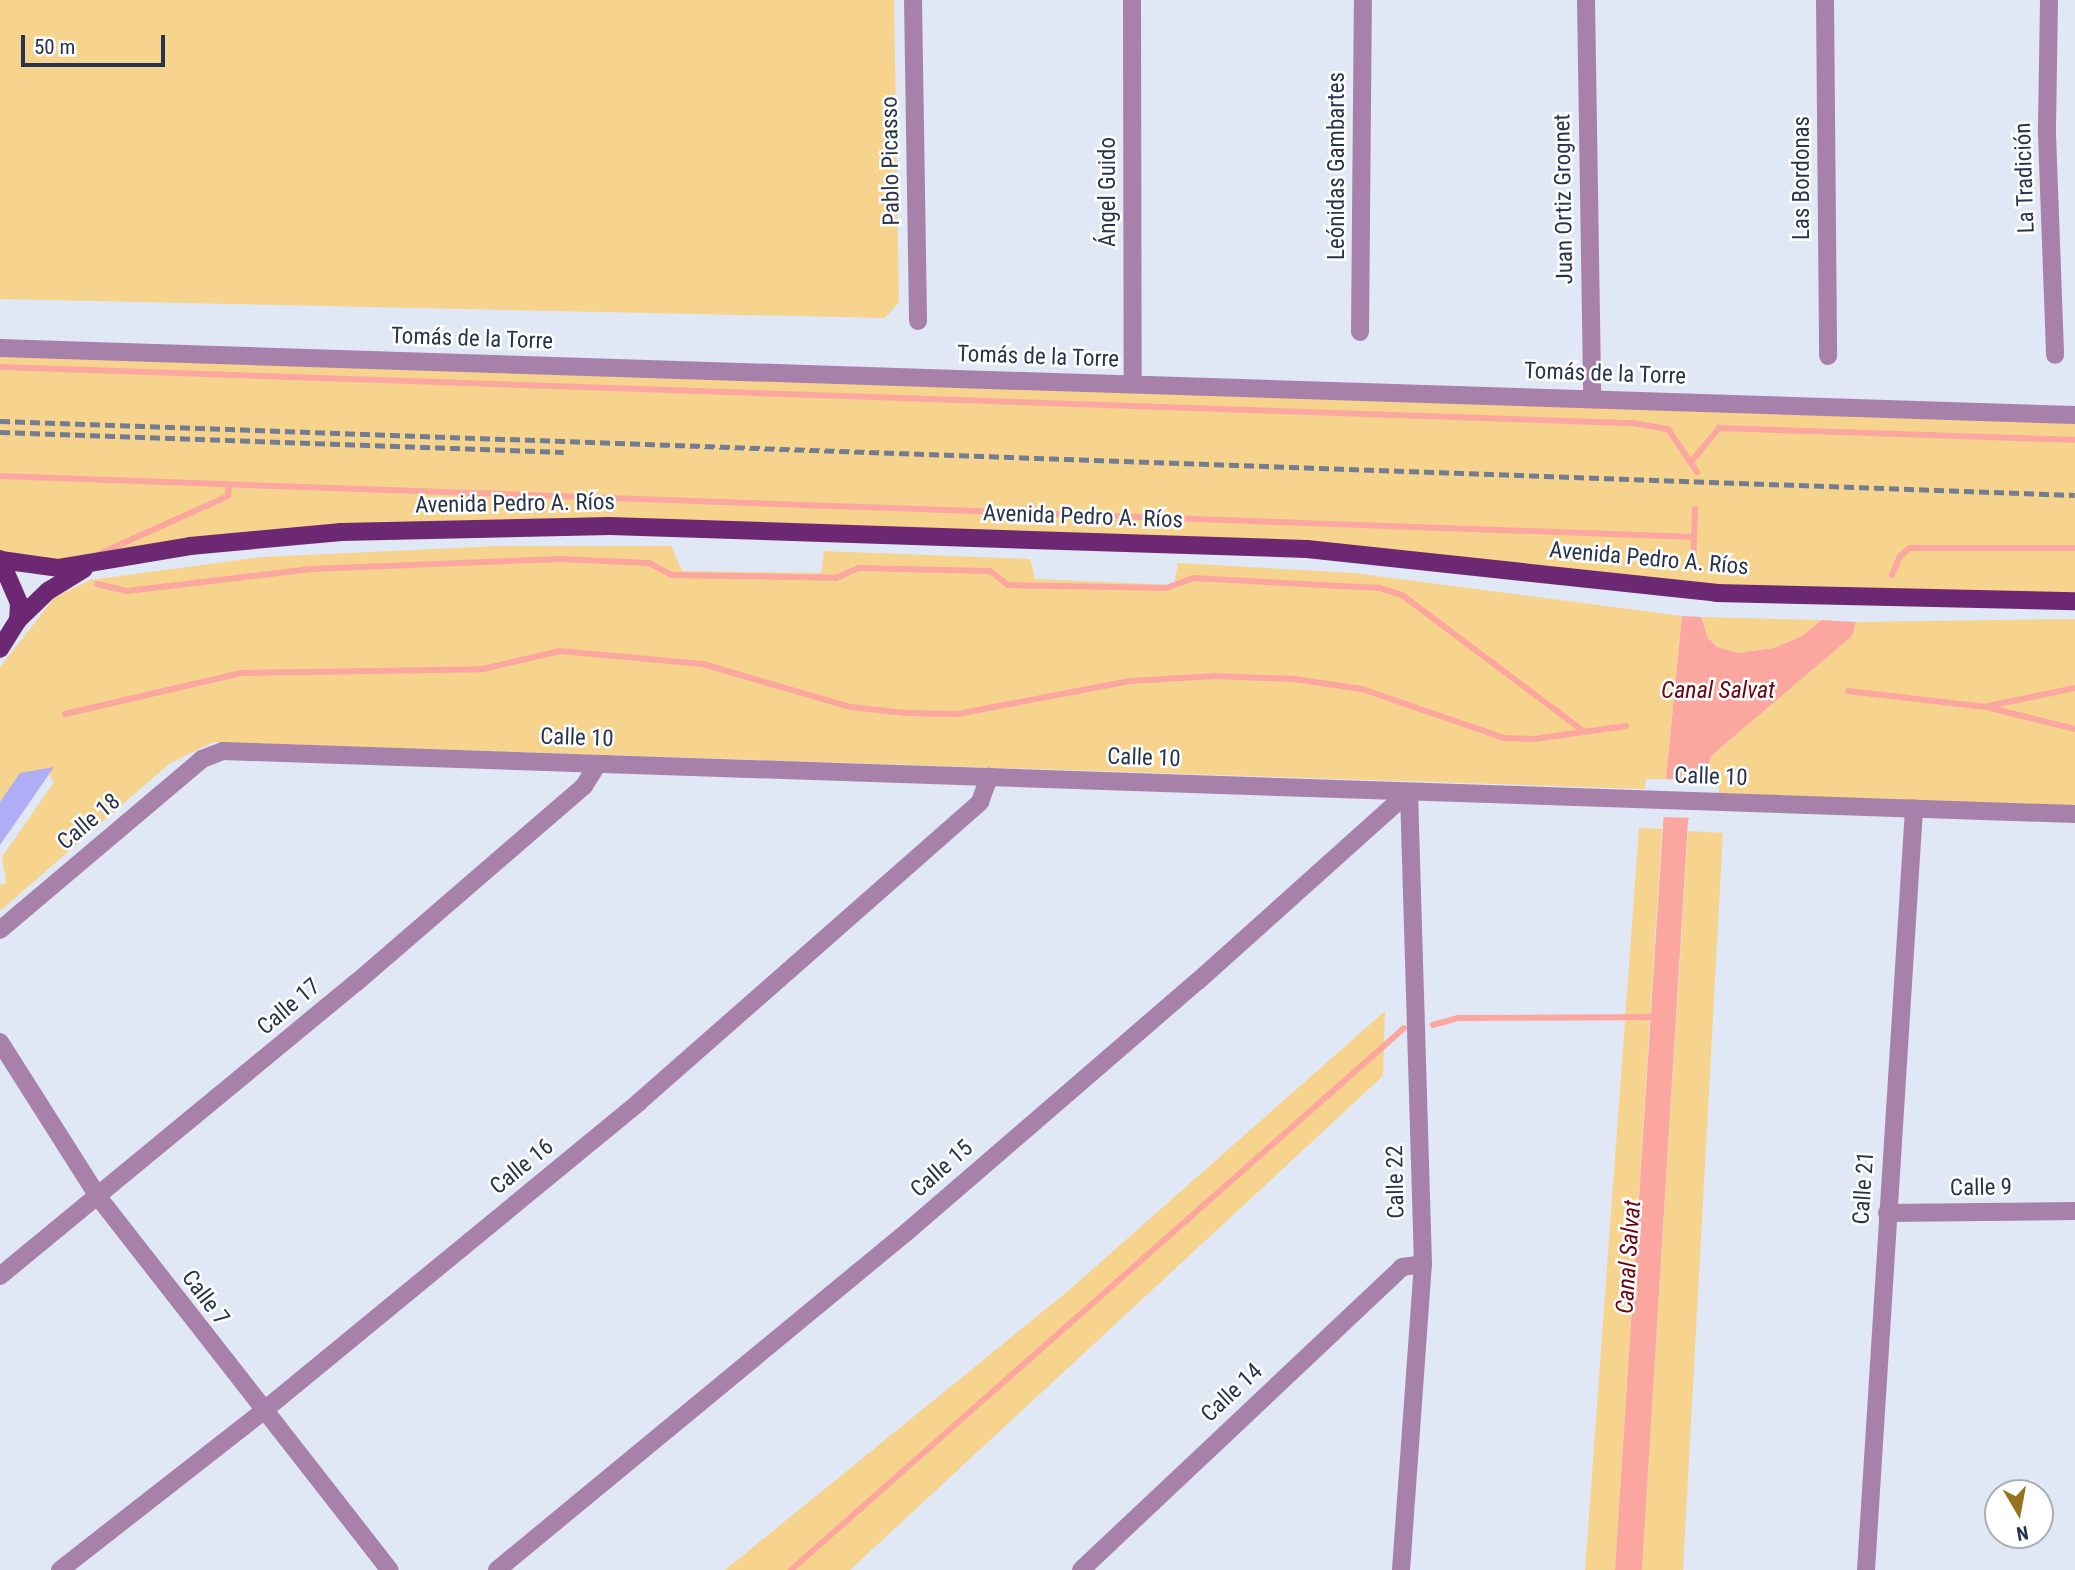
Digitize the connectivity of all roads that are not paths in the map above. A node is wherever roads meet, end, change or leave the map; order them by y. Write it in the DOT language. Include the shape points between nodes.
graph roads {
  1 [pos="913,0"];
  2 [pos="1132,0"];
  3 [pos="1363,0"];
  4 [pos="1586,0"];
  5 [pos="1825,0"];
  6 [pos="2049,0"];
  7 [pos="918,321"];
  8 [pos="1360,331"];
  9 [pos="0,348"];
  10 [pos="2055,355"];
  11 [pos="1828,356"];
  12 [pos="1133,384"];
  13 [pos="1592,398"];
  14 [pos="2075,415"];
  15 [pos="1,560"];
  16 [pos="90,566"];
  17 [pos="2075,601"];
  18 [pos="19,620"];
  19 [pos="0,649"];
  20 [pos="212,754"];
  21 [pos="598,764"];
  22 [pos="989,777"];
  23 [pos="1409,792"];
  24 [pos="1914,809"];
  25 [pos="2075,814"];
  26 [pos="0,930"];
  27 [pos="0,1042"];
  28 [pos="99,1198"];
  29 [pos="2075,1211"];
  30 [pos="1887,1213"];
  31 [pos="1423,1264"];
  32 [pos="0,1276"];
  33 [pos="262,1412"];
  34 [pos="60,1570"];
  35 [pos="390,1570"];
  36 [pos="497,1570"];
  37 [pos="1081,1570"];
  38 [pos="1401,1570"];
  39 [pos="1866,1570"];
  1 -- 7 [label="street, Pablo Picasso"];
  2 -- 12 [label="street, Ángel Guido"];
  3 -- 8 [label="street, Leónidas Gambartes"];
  4 -- 13 [label="street, Juan Ortiz Grognet"];
  5 -- 11 [label="street, Las Bordonas"];
  6 -- 10 [label="street, La Tradición"];
  9 -- 12 [label="street, Tomás de la Torre"];
  12 -- 13 [label="street, Tomás de la Torre"];
  13 -- 14 [label="street, Tomás de la Torre"];
  15 -- 16 [label="main road, Avenida Pedro A. Ríos" via="40,569"];
  15 -- 18 [label="main road" via="15,589"];
  16 -- 17 [label="main road, Avenida Pedro A. Ríos" via="190,546 341,532 610,526 1307,548 1716,593"];
  16 -- 18 [label="main road, Avenida Pedro A. Ríos" via="48,592"];
  18 -- 19 [label="main road, Avenida Pedro A. Ríos"];
  20 -- 21 [label="street, Calle 10"];
  20 -- 26 [label="street, Calle 18"];
  21 -- 22 [label="street, Calle 10"];
  21 -- 28 [label="street, Calle 17" via="584,786"];
  22 -- 23 [label="street, Calle 10"];
  22 -- 33 [label="street, Calle 16" via="980,802 858,912 639,1102"];
  23 -- 24 [label="street, Calle 10"];
  23 -- 31 [label="street, Calle 22"];
  23 -- 36 [label="street, Calle 15" via="908,1231"];
  24 -- 25 [label="street, Calle 10"];
  24 -- 30 [label="street, Calle 21"];
  27 -- 28 [label="street, Calle 7"];
  28 -- 32 [label="street, Calle 17"];
  28 -- 33 [label="street, Calle 7"];
  29 -- 30 [label="street, Calle 9"];
  30 -- 39 [label="street, Calle 21"];
  31 -- 37 [label="street, Calle 14" via="1402,1267"];
  31 -- 38 [label="street, Calle 22"];
  33 -- 34 [label="street, Calle 16"];
  33 -- 35 [label="street, Calle 7"];
}
